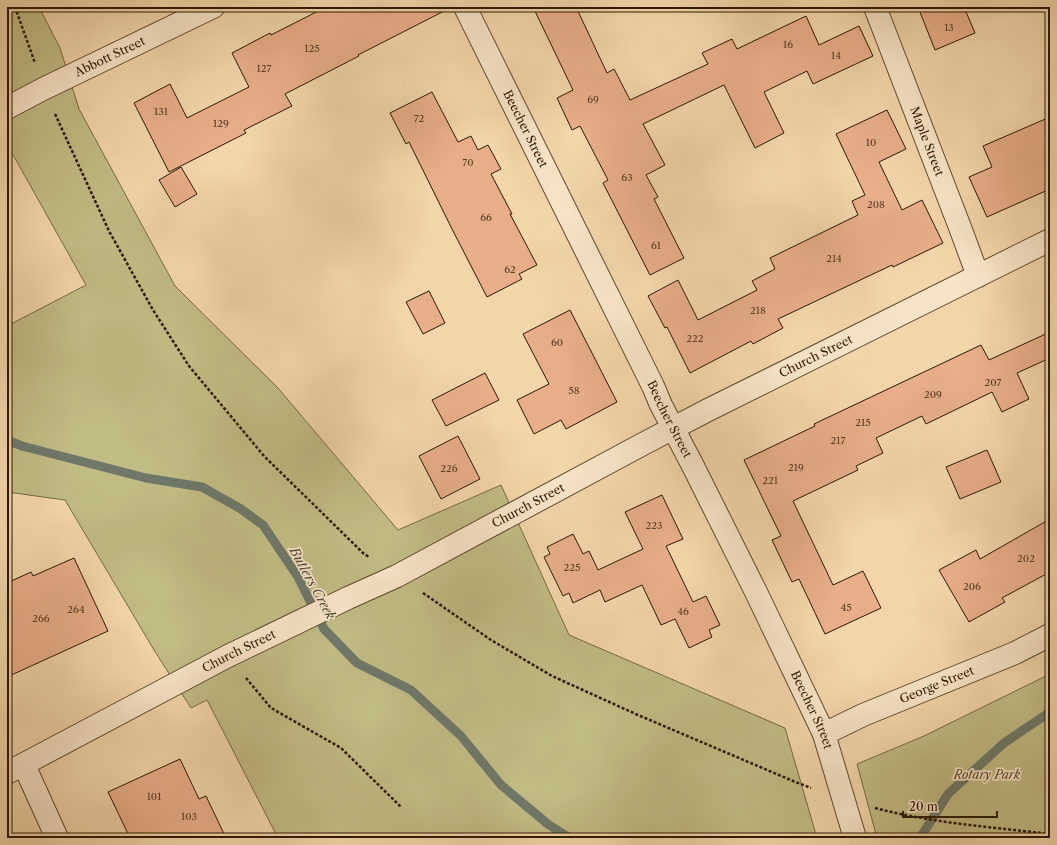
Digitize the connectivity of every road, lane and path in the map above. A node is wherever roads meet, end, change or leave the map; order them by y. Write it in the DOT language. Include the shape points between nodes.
graph roads {
  1 [pos="15,7"];
  2 [pos="213,7"];
  3 [pos="465,7"];
  4 [pos="875,7"];
  5 [pos="44,89"];
  6 [pos="7,108"];
  7 [pos="1050,240"];
  8 [pos="978,276"];
  9 [pos="673,428"];
  10 [pos="397,576"];
  11 [pos="1050,635"];
  12 [pos="228,656"];
  13 [pos="824,734"];
  14 [pos="15,769"];
  15 [pos="1050,785"];
  16 [pos="844,800"];
  17 [pos="401,807"];
  18 [pos="854,834"];
  19 [pos="1046,834"];
  20 [pos="1050,834"];
  21 [pos="57,838"];
  1 -- 5 [label="path"];
  2 -- 5 [label="street, Abbott Street"];
  3 -- 9 [label="street, Beecher Street"];
  4 -- 8 [label="street, Maple Street"];
  5 -- 6 [label="street, Abbott Street"];
  5 -- 10 [label="path" via="109,231 153,310 190,366 264,456 363,553"];
  7 -- 8 [label="street, Church Street"];
  8 -- 9 [label="street, Church Street"];
  9 -- 10 [label="street, Church Street"];
  9 -- 13 [label="street, Beecher Street"];
  10 -- 12 [label="street, Church Street"];
  10 -- 16 [label="path" via="492,640 552,676 638,716 792,781"];
  11 -- 13 [label="street, George Street" via="1015,653 863,715"];
  12 -- 14 [label="street, Church Street"];
  12 -- 17 [label="path" via="272,708 341,748"];
  13 -- 16 [label="street, Beecher Street"];
  14 -- 21 [label="street"];
  15 -- 19 [label="path"];
  16 -- 18 [label="street, Beecher Street"];
  16 -- 19 [label="path" via="968,826"];
  19 -- 20 [label="path"];
}
